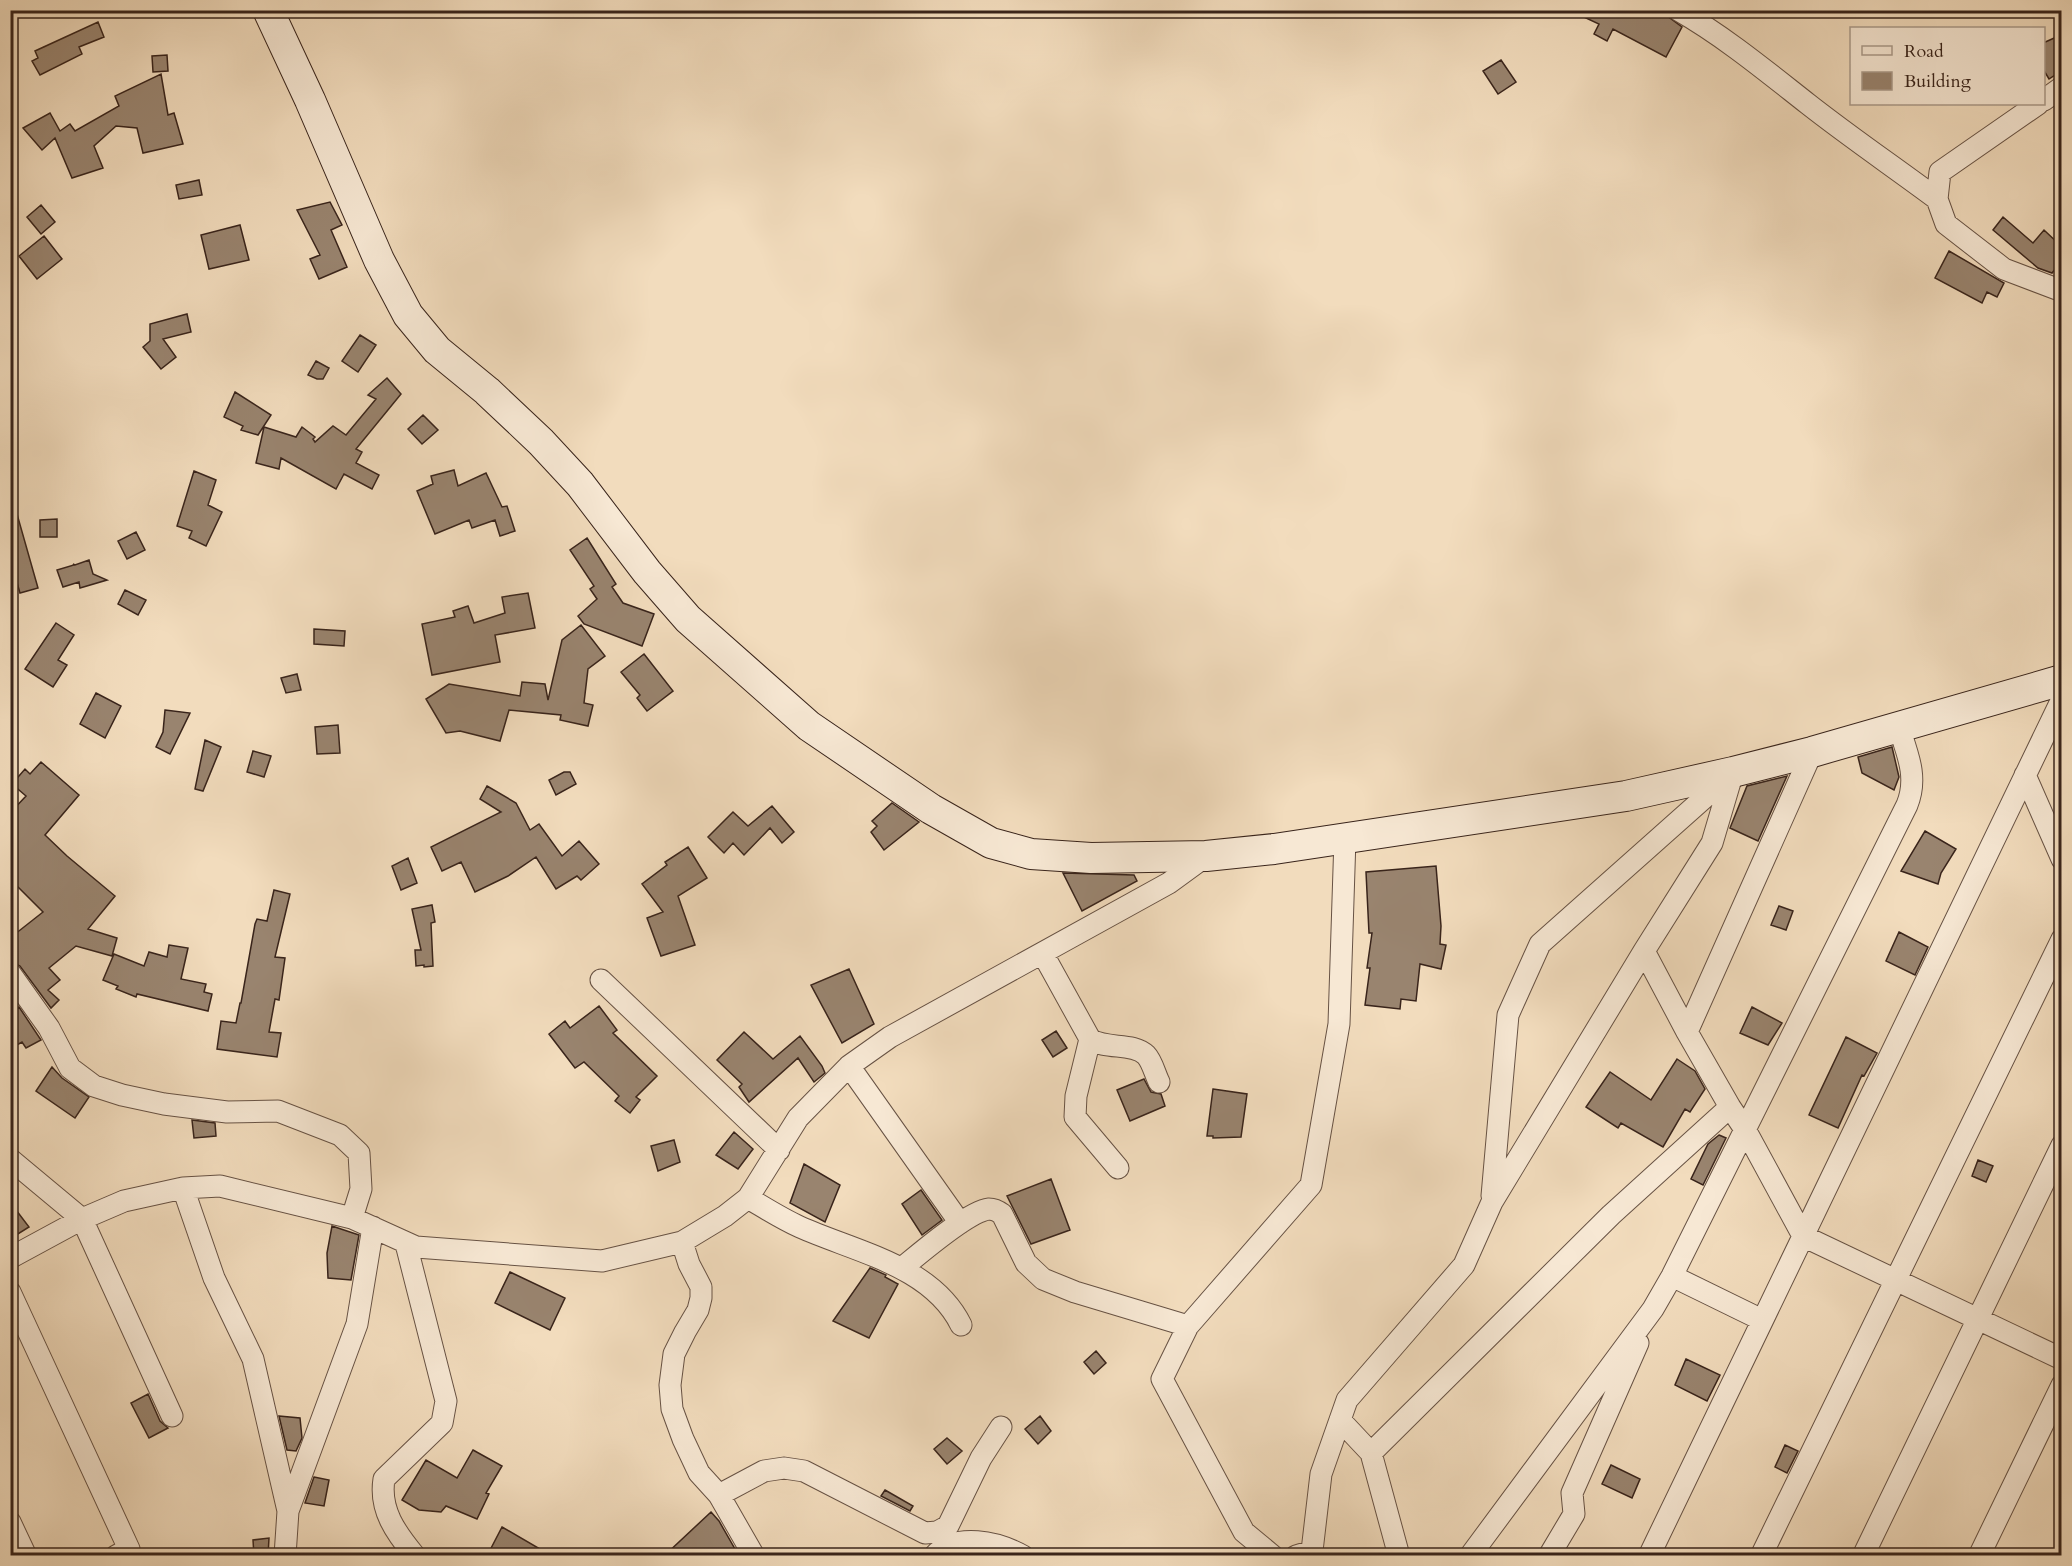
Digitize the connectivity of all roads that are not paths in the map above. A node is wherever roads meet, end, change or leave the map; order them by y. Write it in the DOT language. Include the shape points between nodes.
graph roads {
  1 [pos="268,10"];
  2 [pos="1678,10"];
  3 [pos="2061,87"];
  4 [pos="2045,99"];
  5 [pos="2037,105"];
  6 [pos="1937,199"];
  7 [pos="2061,291"];
  8 [pos="2061,680"];
  9 [pos="2061,699"];
  10 [pos="1899,728"];
  11 [pos="1812,752"];
  12 [pos="1733,772"];
  13 [pos="2025,775"];
  14 [pos="1344,838"];
  15 [pos="1206,856"];
  16 [pos="2061,859"];
  17 [pos="2061,939"];
  18 [pos="1644,951"];
  19 [pos="1042,954"];
  20 [pos="10,973"];
  21 [pos="601,981"];
  22 [pos="1687,1032"];
  23 [pos="1090,1039"];
  24 [pos="849,1066"];
  25 [pos="1159,1082"];
  26 [pos="1730,1107"];
  27 [pos="1746,1131"];
  28 [pos="2061,1145"];
  29 [pos="779,1150"];
  30 [pos="10,1158"];
  31 [pos="1118,1168"];
  32 [pos="183,1188"];
  33 [pos="748,1198"];
  34 [pos="1492,1203"];
  35 [pos="352,1218"];
  36 [pos="82,1219"];
  37 [pos="960,1223"];
  38 [pos="373,1227"];
  39 [pos="1803,1236"];
  40 [pos="682,1242"];
  41 [pos="406,1244"];
  42 [pos="10,1258"];
  43 [pos="902,1268"];
  44 [pos="1672,1276"];
  45 [pos="1896,1280"];
  46 [pos="10,1292"];
  47 [pos="1653,1309"];
  48 [pos="1977,1318"];
  49 [pos="1762,1320"];
  50 [pos="961,1325"];
  51 [pos="1188,1326"];
  52 [pos="2061,1359"];
  53 [pos="2061,1385"];
  54 [pos="172,1416"];
  55 [pos="1340,1420"];
  56 [pos="1001,1427"];
  57 [pos="1371,1453"];
  58 [pos="718,1495"];
  59 [pos="288,1511"];
  60 [pos="10,1522"];
  61 [pos="1308,1554"];
  62 [pos="26,1556"];
  63 [pos="116,1556"];
  64 [pos="285,1556"];
  65 [pos="415,1556"];
  66 [pos="754,1556"];
  67 [pos="934,1556"];
  68 [pos="1023,1556"];
  69 [pos="1273,1556"];
  70 [pos="1400,1556"];
  71 [pos="1470,1556"];
  72 [pos="1549,1556"];
  73 [pos="1649,1556"];
  74 [pos="1761,1556"];
  75 [pos="1863,1556"];
  76 [pos="1979,1556"];
  1 -- 15 [label="main road" via="379,260 408,315 437,350 487,391 580,484 688,619 809,726 931,809 991,843 1031,854 1081,858"];
  2 -- 6 [label="street" via="1710,28"];
  3 -- 4 [label="street"];
  5 -- 6 [label="street" via="1941,172"];
  6 -- 7 [label="street" via="1946,224 2004,269"];
  8 -- 10 [label="main road"];
  9 -- 13 [label="street"];
  10 -- 11 [label="main road"];
  10 -- 27 [label="street" via="1913,773 1907,805"];
  11 -- 12 [label="main road"];
  11 -- 22 [label="street"];
  12 -- 14 [label="main road" via="1626,796"];
  12 -- 18 [label="street" via="1712,843"];
  12 -- 34 [label="street" via="1540,944 1508,1015"];
  13 -- 16 [label="street"];
  13 -- 39 [label="street"];
  14 -- 15 [label="main road"];
  14 -- 51 [label="street" via="1339,1024 1311,1185"];
  15 -- 19 [label="street" via="1168,883"];
  17 -- 45 [label="street"];
  18 -- 22 [label="street"];
  18 -- 34 [label="street"];
  19 -- 23 [label="street"];
  19 -- 24 [label="street" via="890,1037"];
  20 -- 35 [label="street" via="49,1029 70,1068 94,1086 175,1105 227,1112 278,1111 340,1135 359,1153 361,1189"];
  21 -- 29 [label="street"];
  22 -- 26 [label="street"];
  23 -- 25 [label="street" via="1103,1046 1146,1055"];
  23 -- 31 [label="street" via="1075,1117"];
  24 -- 29 [label="street" via="798,1118"];
  24 -- 37 [label="street"];
  26 -- 27 [label="street"];
  26 -- 57 [label="street" via="1611,1215"];
  27 -- 39 [label="street"];
  27 -- 44 [label="street"];
  28 -- 48 [label="street"];
  29 -- 33 [label="street"];
  30 -- 36 [label="street"];
  32 -- 35 [label="street" via="219,1186"];
  32 -- 36 [label="street" via="124,1201"];
  32 -- 59 [label="street" via="214,1278 253,1359"];
  33 -- 40 [label="street"];
  33 -- 43 [label="street" via="799,1227"];
  34 -- 55 [label="street" via="1464,1264 1347,1400"];
  35 -- 38 [label="street"];
  36 -- 42 [label="street"];
  36 -- 54 [label="street"];
  37 -- 43 [label="street"];
  37 -- 51 [label="street" via="985,1210 997,1210 1006,1219 1026,1263 1042,1279"];
  38 -- 41 [label="street"];
  38 -- 59 [label="street" via="357,1324"];
  39 -- 45 [label="street"];
  39 -- 49 [label="street"];
  40 -- 41 [label="street" via="602,1261 416,1248"];
  40 -- 58 [label="street" via="701,1287 701,1298 674,1354 670,1402 696,1466"];
  41 -- 65 [label="street" via="446,1401 442,1423 384,1479 388,1519"];
  43 -- 50 [label="street" via="954,1309"];
  44 -- 47 [label="street"];
  44 -- 49 [label="street"];
  45 -- 48 [label="street"];
  45 -- 74 [label="street"];
  46 -- 63 [label="street" via="129,1549"];
  47 -- 71 [label="street"];
  47 -- 72 [label="street" via="1572,1493 1574,1514"];
  48 -- 52 [label="street"];
  48 -- 75 [label="street"];
  49 -- 73 [label="street"];
  51 -- 69 [label="street" via="1162,1379 1244,1532"];
  53 -- 76 [label="street"];
  55 -- 57 [label="street"];
  55 -- 61 [label="street" via="1321,1474"];
  56 -- 58 [label="street" via="981,1458 948,1526 937,1532 925,1533 804,1471 764,1471"];
  57 -- 70 [label="street"];
  58 -- 66 [label="street"];
  59 -- 64 [label="street"];
  60 -- 62 [label="street"];
  67 -- 68 [label="street" via="946,1546 976,1542 1003,1546"];
}
